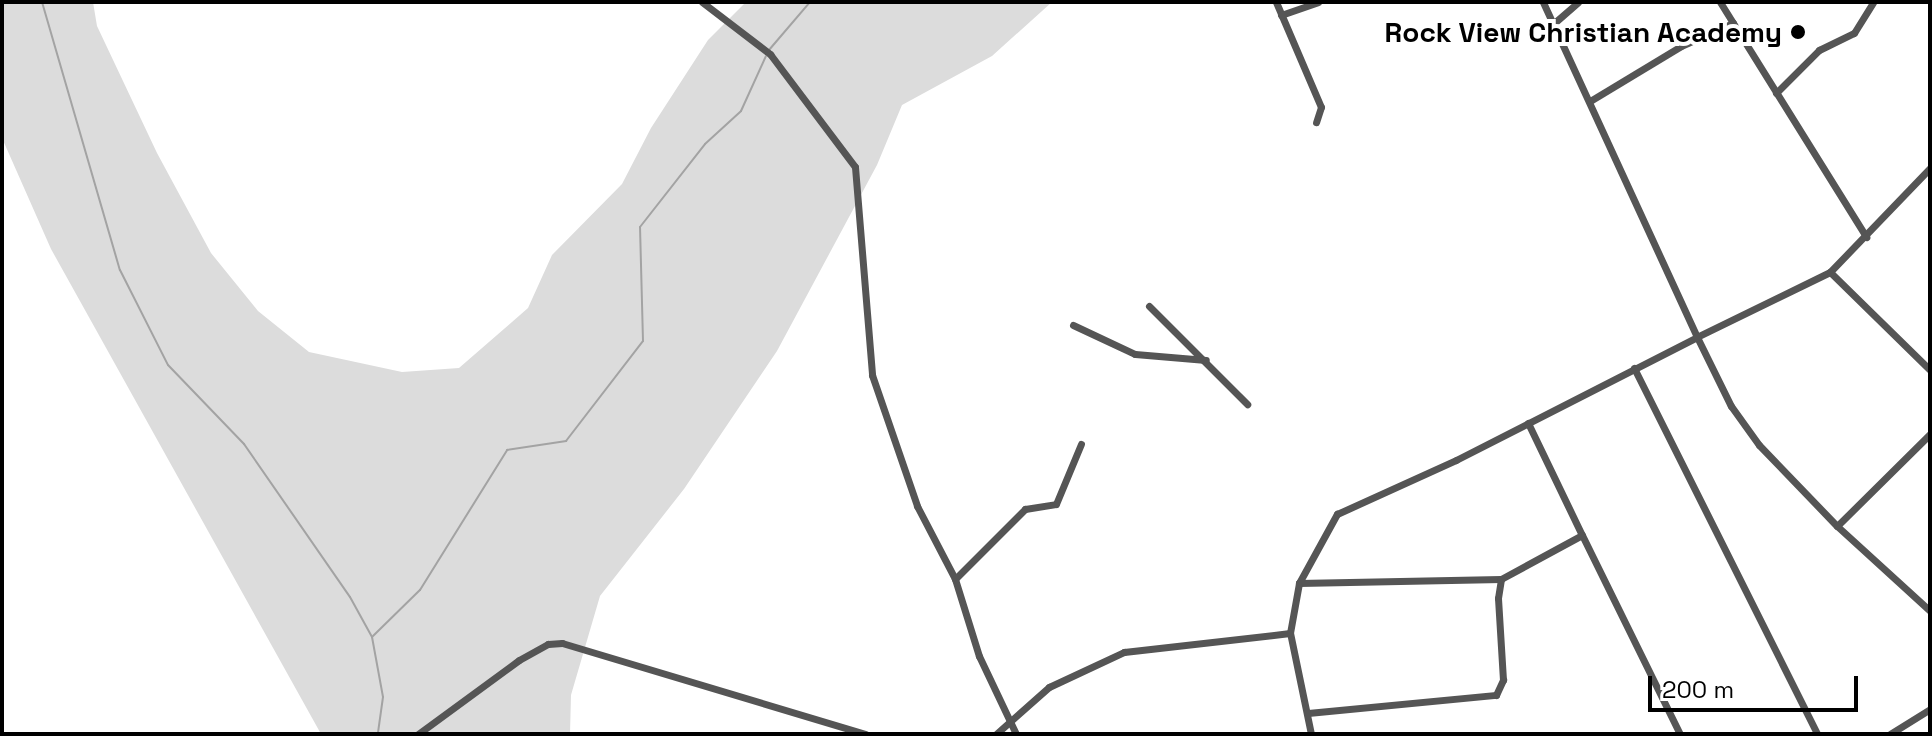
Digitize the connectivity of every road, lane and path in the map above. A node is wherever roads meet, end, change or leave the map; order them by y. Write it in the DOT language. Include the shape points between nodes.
graph roads {
  1 [pos="702,2"];
  2 [pos="1276,2"];
  3 [pos="1318,2"];
  4 [pos="1543,2"];
  5 [pos="1578,2"];
  6 [pos="1720,2"];
  7 [pos="1873,2"];
  8 [pos="1281,15"];
  9 [pos="1733,23"];
  10 [pos="1553,24"];
  11 [pos="1776,93"];
  12 [pos="1590,101"];
  13 [pos="1316,122"];
  14 [pos="1930,168"];
  15 [pos="1866,237"];
  16 [pos="1830,272"];
  17 [pos="1149,306"];
  18 [pos="1073,325"];
  19 [pos="1697,337"];
  20 [pos="1206,360"];
  21 [pos="1634,368"];
  22 [pos="1930,370"];
  23 [pos="1247,404"];
  24 [pos="1528,423"];
  25 [pos="1930,434"];
  26 [pos="1081,444"];
  27 [pos="1837,526"];
  28 [pos="1582,535"];
  29 [pos="955,579"];
  30 [pos="1501,579"];
  31 [pos="1299,583"];
  32 [pos="1930,611"];
  33 [pos="1290,633"];
  34 [pos="1930,709"];
  35 [pos="1308,713"];
  36 [pos="1009,723"];
  37 [pos="418,734"];
  38 [pos="866,734"];
  39 [pos="996,734"];
  40 [pos="1016,734"];
  41 [pos="1311,734"];
  42 [pos="1680,734"];
  43 [pos="1817,734"];
  44 [pos="1890,734"];
  1 -- 29 [label="street" via="770,54 855,167 872,375 917,506"];
  2 -- 8 [label="street"];
  3 -- 8 [label="street"];
  4 -- 10 [label="street"];
  5 -- 10 [label="street"];
  6 -- 9 [label="street"];
  7 -- 11 [label="street" via="1854,33 1819,50"];
  8 -- 13 [label="street" via="1321,107"];
  9 -- 11 [label="street"];
  9 -- 12 [label="street" via="1681,46"];
  10 -- 12 [label="street"];
  11 -- 15 [label="street"];
  12 -- 19 [label="street"];
  14 -- 15 [label="street"];
  15 -- 16 [label="street"];
  16 -- 19 [label="street"];
  16 -- 22 [label="street"];
  17 -- 20 [label="street"];
  18 -- 20 [label="street" via="1135,354"];
  19 -- 21 [label="street"];
  19 -- 27 [label="street" via="1731,406 1759,445"];
  20 -- 23 [label="street"];
  21 -- 24 [label="street"];
  21 -- 43 [label="street"];
  24 -- 28 [label="street"];
  24 -- 31 [label="street" via="1337,514"];
  25 -- 27 [label="street"];
  26 -- 29 [label="street" via="1056,504 1025,509"];
  27 -- 32 [label="street"];
  28 -- 30 [label="street"];
  28 -- 42 [label="street"];
  29 -- 36 [label="street" via="979,656"];
  30 -- 31 [label="street"];
  30 -- 35 [label="street" via="1503,680 1496,695"];
  31 -- 33 [label="street"];
  33 -- 35 [label="street"];
  33 -- 36 [label="street" via="1124,652 1049,687"];
  34 -- 44 [label="street"];
  35 -- 41 [label="street"];
  36 -- 39 [label="street"];
  36 -- 40 [label="street"];
  37 -- 38 [label="street" via="519,660 548,644 562,643"];
}
